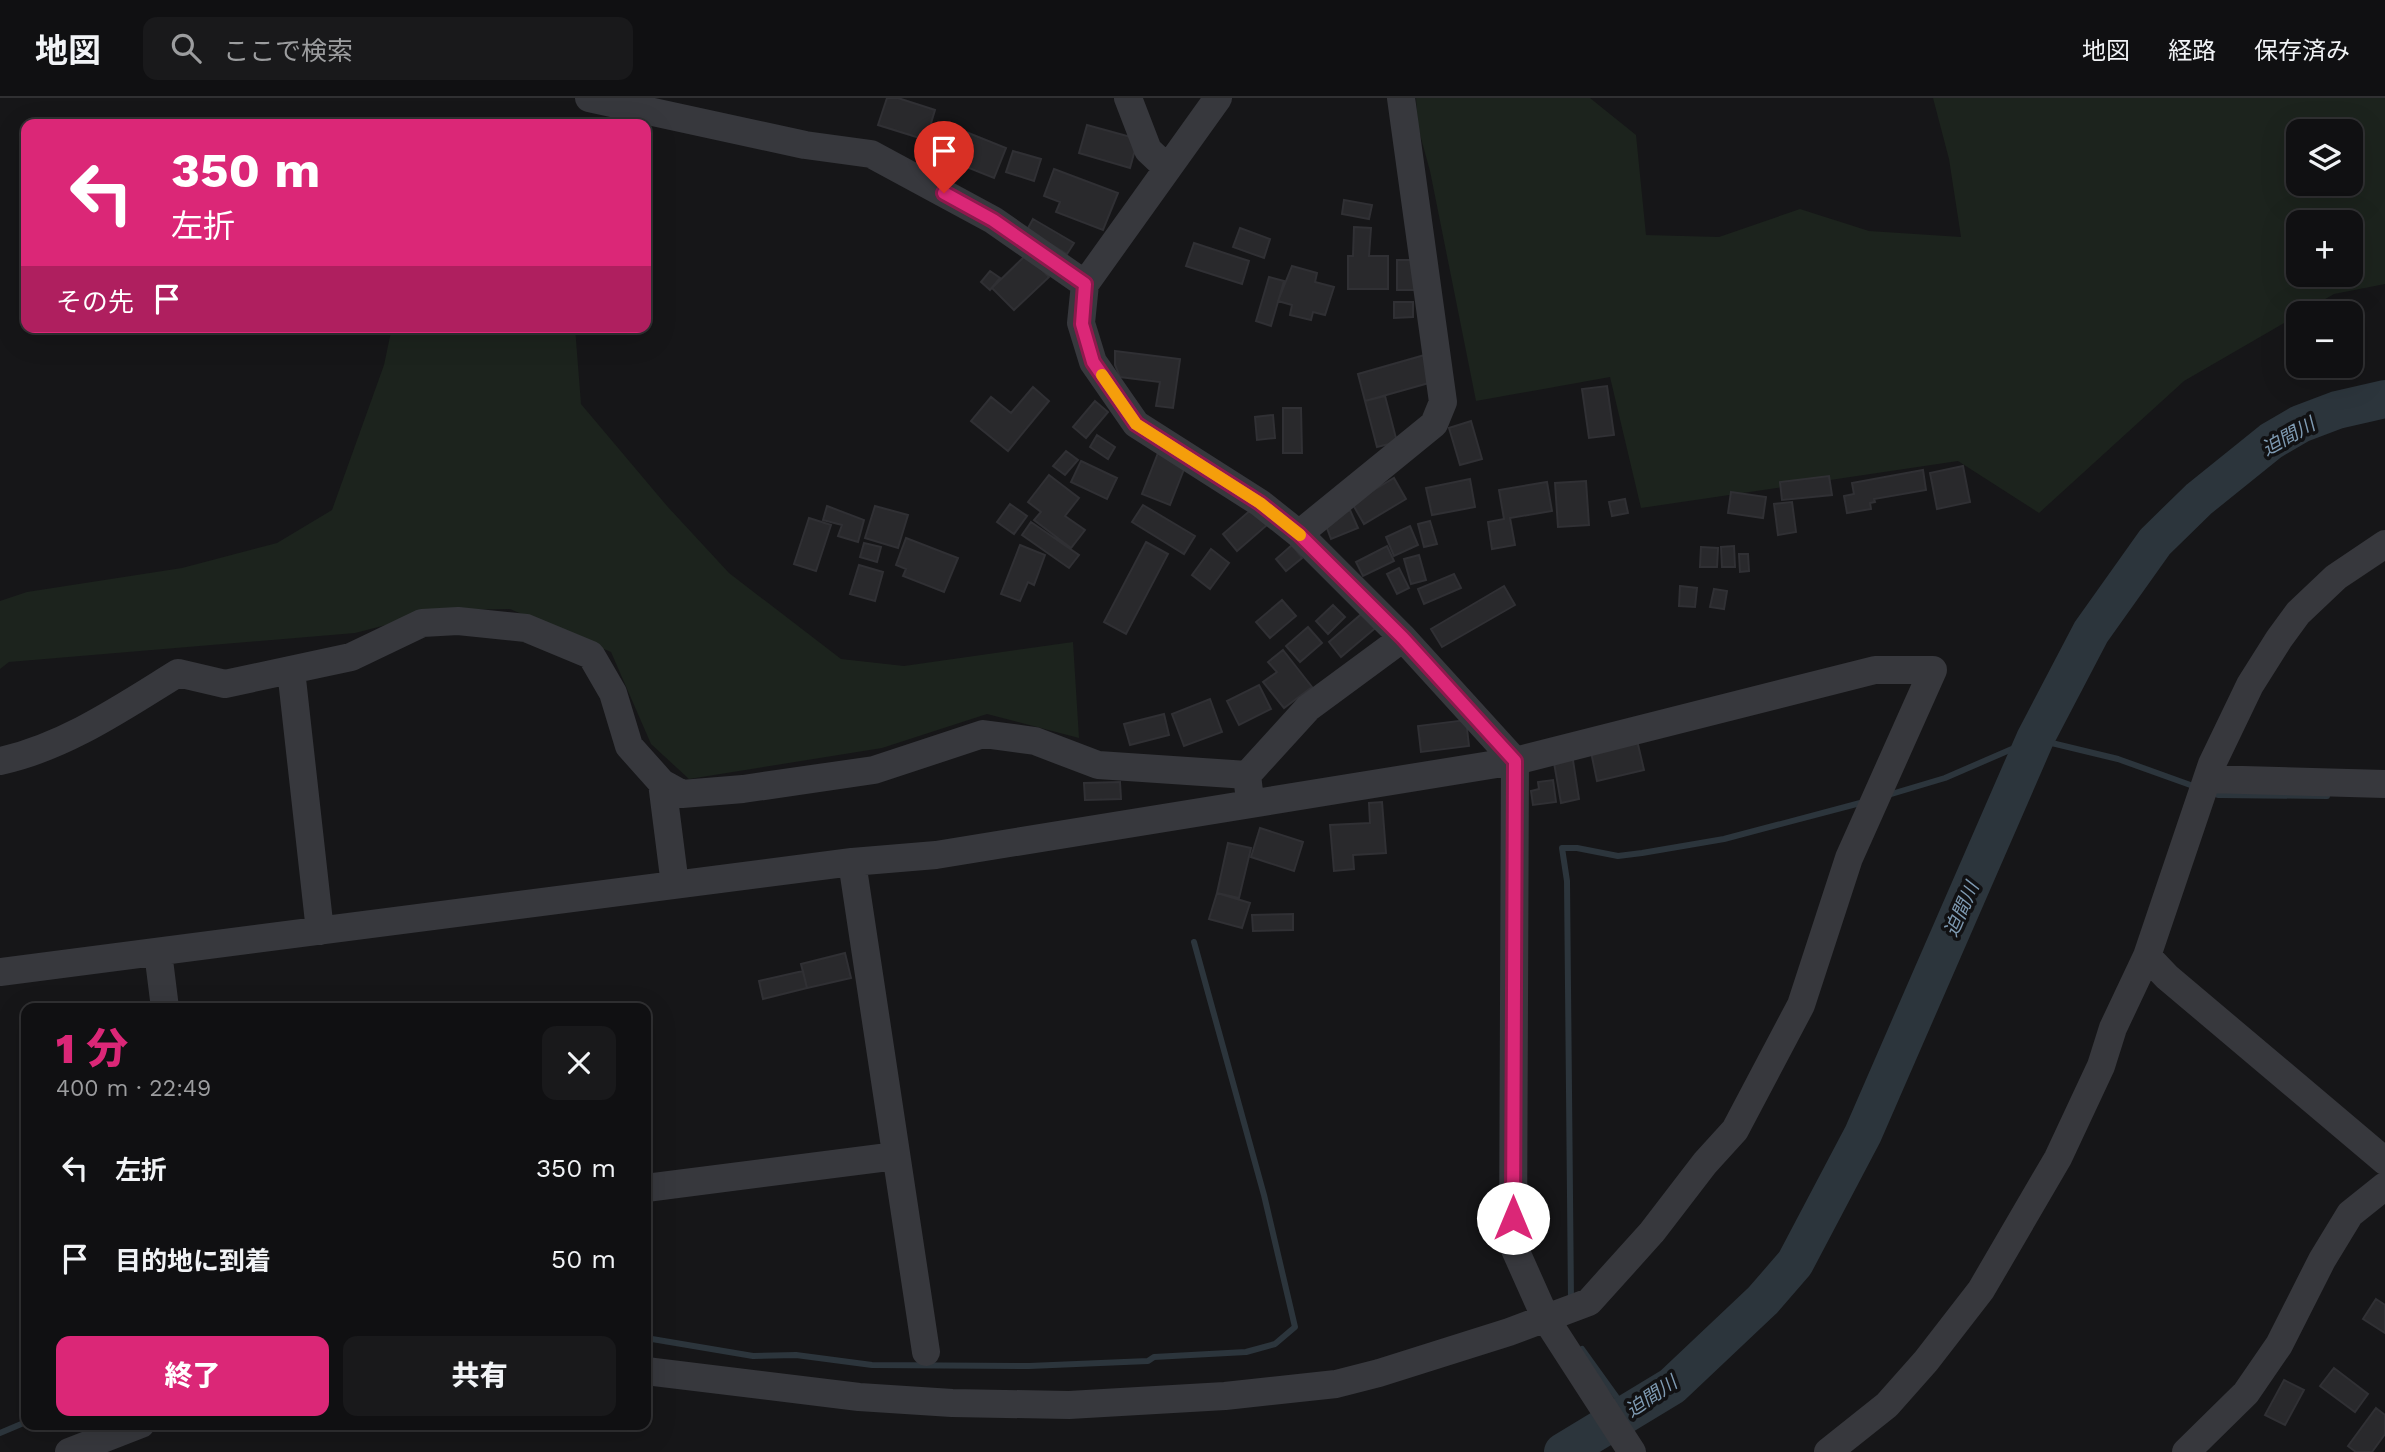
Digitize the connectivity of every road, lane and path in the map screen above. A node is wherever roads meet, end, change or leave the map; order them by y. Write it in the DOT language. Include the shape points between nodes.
graph roads {
  1 [pos="589,98"];
  2 [pos="1128,98"];
  3 [pos="1218,98"];
  4 [pos="1401,98"];
  5 [pos="1166,167"];
  6 [pos="1085,284"];
  7 [pos="1299,534"];
  8 [pos="2385,544"];
  9 [pos="1403,638"];
  10 [pos="291,670"];
  11 [pos="0,761"];
  12 [pos="1515,761"];
  13 [pos="1247,775"];
  14 [pos="2207,779"];
  15 [pos="662,783"];
  16 [pos="2385,784"];
  17 [pos="1251,805"];
  18 [pos="852,862"];
  19 [pos="674,885"];
  20 [pos="320,932"];
  21 [pos="158,953"];
  22 [pos="2147,956"];
  23 [pos="0,972"];
  24 [pos="164,1003"];
  25 [pos="896,1156"];
  26 [pos="2385,1161"];
  27 [pos="2385,1186"];
  28 [pos="651,1187"];
  29 [pos="1546,1319"];
  30 [pos="926,1352"];
  31 [pos="651,1372"];
  32 [pos="126,1430"];
  33 [pos="69,1452"];
  34 [pos="1632,1452"];
  35 [pos="1828,1452"];
  36 [pos="2187,1452"];
  1 -- 6 [label="street" via="805,145 871,154 993,220"];
  2 -- 5 [label="street" via="1148,150"];
  3 -- 5 [label="street"];
  4 -- 7 [label="street" via="1443,402 1434,424"];
  5 -- 6 [label="street"];
  6 -- 7 [label="street" via="1082,324 1093,362 1136,424 1260,503"];
  7 -- 9 [label="street"];
  8 -- 14 [label="street" via="2336,577 2298,613 2224,736"];
  9 -- 12 [label="street"];
  9 -- 13 [label="street" via="1308,709"];
  10 -- 11 [label="street" via="225,684 178,673 98,723"];
  10 -- 15 [label="street" via="351,657 422,623 458,621 526,628 591,655 612,693 629,746"];
  10 -- 20 [label="street"];
  12 -- 17 [label="street"];
  12 -- 29 [label="street" via="1513,1245"];
  12 -- 29 [label="street" via="1875,670 1933,670 1849,858 1801,1005 1735,1130 1589,1302"];
  13 -- 15 [label="street" via="1098,765 1035,741 983,734 874,770 682,794"];
  13 -- 17 [label="street"];
  14 -- 16 [label="street"];
  14 -- 22 [label="street"];
  15 -- 19 [label="street"];
  17 -- 18 [label="street" via="936,855"];
  18 -- 19 [label="street"];
  18 -- 25 [label="street"];
  19 -- 20 [label="street"];
  20 -- 21 [label="street"];
  21 -- 23 [label="street"];
  21 -- 24 [label="street"];
  22 -- 26 [label="street"];
  22 -- 35 [label="street" via="2058,1158 1981,1290 1886,1405"];
  25 -- 28 [label="street"];
  25 -- 30 [label="street"];
  27 -- 36 [label="street" via="2350,1214 2279,1345 2246,1393"];
  29 -- 31 [label="street" via="1336,1384 1069,1405 859,1397"];
  29 -- 34 [label="street"];
  32 -- 33 [label="street"];
}
